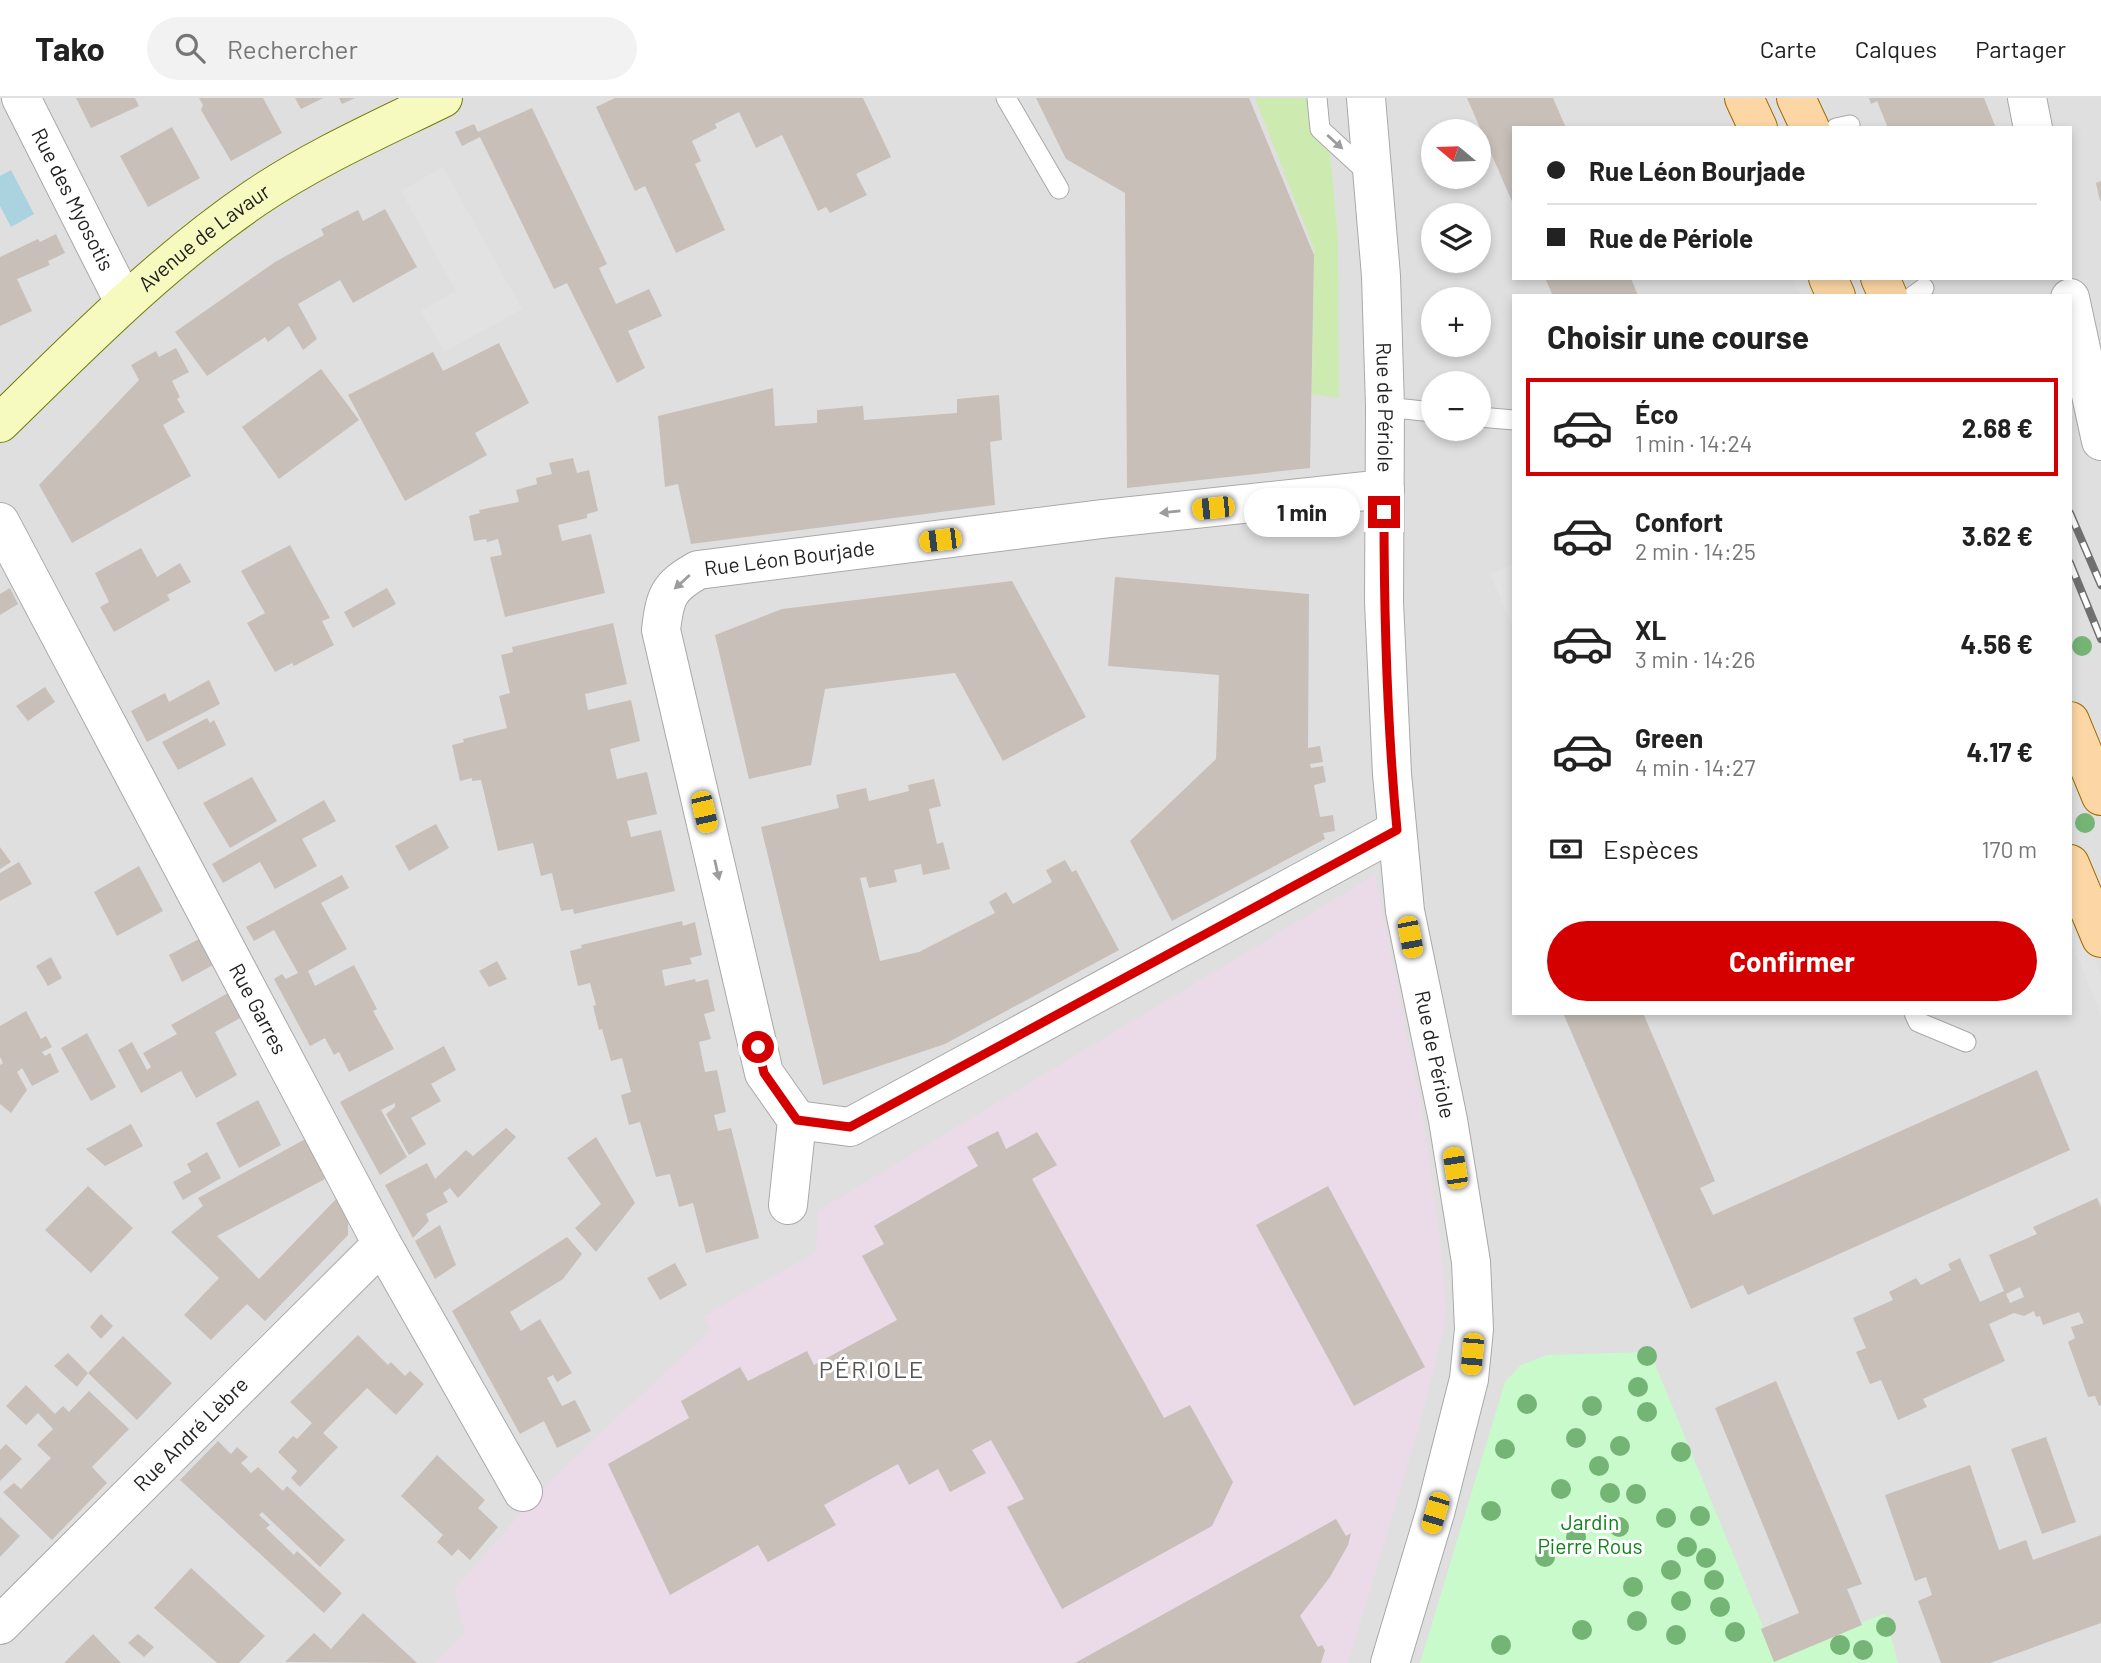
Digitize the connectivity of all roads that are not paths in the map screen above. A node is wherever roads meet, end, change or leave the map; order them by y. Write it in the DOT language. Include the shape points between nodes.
graph roads {
  1 [pos="21,98"];
  2 [pos="443,98"];
  3 [pos="1006,98"];
  4 [pos="1317,98"];
  5 [pos="1366,98"];
  6 [pos="1744,98"];
  7 [pos="1796,98"];
  8 [pos="2026,98"];
  9 [pos="1757,126"];
  10 [pos="1809,126"];
  11 [pos="2033,126"];
  12 [pos="1373,177"];
  13 [pos="1059,189"];
  14 [pos="1884,280"];
  15 [pos="1908,293"];
  16 [pos="124,302"];
  17 [pos="2072,315"];
  18 [pos="2080,386"];
  19 [pos="1385,407"];
  20 [pos="1421,411"];
  21 [pos="1491,418"];
  22 [pos="1512,420"];
  23 [pos="0,423"];
  24 [pos="2101,441"];
  25 [pos="1384,489"];
  26 [pos="0,522"];
  27 [pos="2072,727"];
  28 [pos="2101,796"];
  29 [pos="1397,830"];
  30 [pos="2072,869"];
  31 [pos="2101,938"];
  32 [pos="1915,1015"];
  33 [pos="1966,1042"];
  34 [pos="797,1120"];
  35 [pos="788,1205"];
  36 [pos="383,1244"];
  37 [pos="523,1492"];
  38 [pos="0,1625"];
  39 [pos="1390,1663"];
  1 -- 16 [label="street, Rue des Myosotis"];
  2 -- 16 [label="street, Avenue de Lavaur" via="256,197"];
  3 -- 13 [label="lane"];
  4 -- 12 [label="lane, one-way" via="1320,129"];
  5 -- 12 [label="street, Rue de Périole"];
  6 -- 9 [label="main road"];
  7 -- 10 [label="main road"];
  8 -- 11 [label="street"];
  12 -- 19 [label="street, Rue de Périole"];
  14 -- 15 [label="main road"];
  16 -- 23 [label="street, Avenue de Lavaur"];
  17 -- 18 [label="street"];
  18 -- 24 [label="street"];
  19 -- 20 [label="lane"];
  19 -- 25 [label="street, Rue de Périole"];
  21 -- 22 [label="lane"];
  25 -- 29 [label="street, Rue de Périole" via="1384,602"];
  25 -- 34 [label="street, Rue Léon Bourjade, one-way" via="711,568 678,581 664,603 661,630 764,1073"];
  26 -- 36 [label="street, Rue Garres"];
  27 -- 28 [label="main road"];
  29 -- 34 [label="street" via="850,1127"];
  29 -- 39 [label="street, Rue de Périole" via="1405,911 1448,1120 1471,1262 1474,1329 1466,1392"];
  30 -- 31 [label="main road"];
  32 -- 33 [label="lane" via="1917,1022"];
  34 -- 35 [label="street"];
  36 -- 37 [label="street, Rue Garres"];
  36 -- 38 [label="street, Rue André Lèbre"];
}
